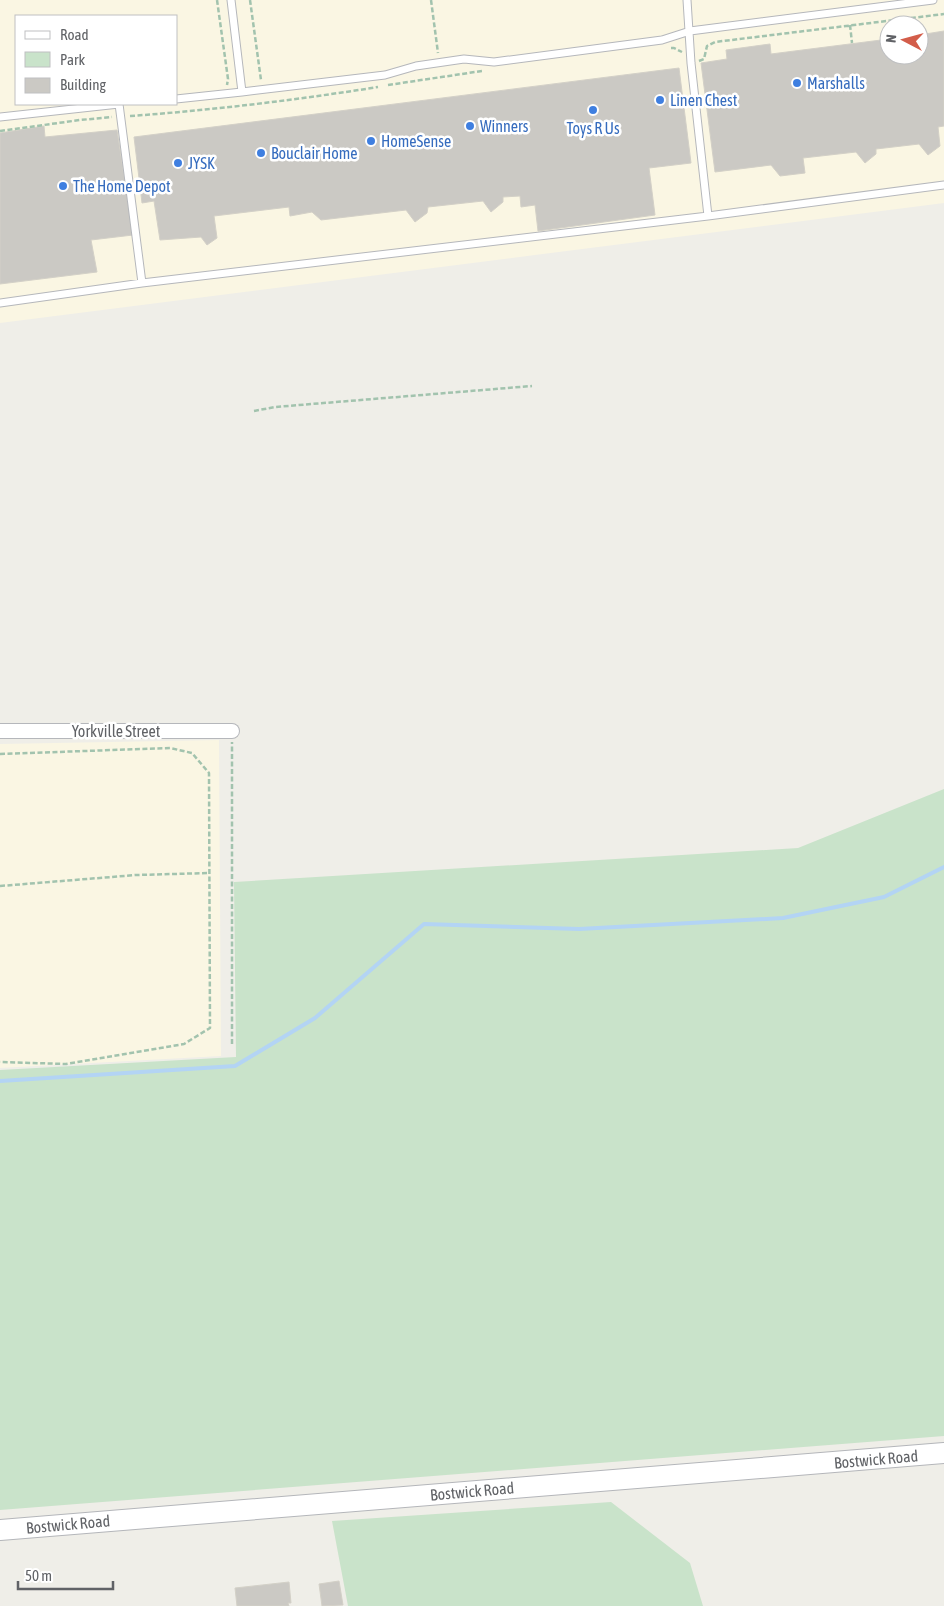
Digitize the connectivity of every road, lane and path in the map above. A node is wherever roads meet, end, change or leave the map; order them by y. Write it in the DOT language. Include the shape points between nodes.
graph roads {
  1 [pos="217,0"];
  2 [pos="231,0"];
  3 [pos="250,0"];
  4 [pos="432,0"];
  5 [pos="687,0"];
  6 [pos="933,0"];
  7 [pos="944,14"];
  8 [pos="690,31"];
  9 [pos="665,49"];
  10 [pos="440,63"];
  11 [pos="691,63"];
  12 [pos="490,70"];
  13 [pos="442,77"];
  14 [pos="263,90"];
  15 [pos="242,92"];
  16 [pos="226,94"];
  17 [pos="178,99"];
  18 [pos="264,103"];
  19 [pos="110,105"];
  20 [pos="119,105"];
  21 [pos="225,108"];
  22 [pos="122,116"];
  23 [pos="0,117"];
  24 [pos="0,132"];
  25 [pos="944,185"];
  26 [pos="708,216"];
  27 [pos="142,283"];
  28 [pos="0,303"];
  29 [pos="532,386"];
  30 [pos="254,411"];
  31 [pos="0,731"];
  32 [pos="232,731"];
  33 [pos="0,754"];
  34 [pos="209,873"];
  35 [pos="0,886"];
  36 [pos="232,1044"];
  37 [pos="0,1062"];
  38 [pos="944,1453"];
  39 [pos="0,1530"];
  1 -- 16 [label="path" via="228,79"];
  2 -- 15 [label="lane"];
  3 -- 14 [label="path"];
  4 -- 10 [label="path"];
  5 -- 8 [label="lane"];
  6 -- 8 [label="lane"];
  7 -- 11 [label="path" via="715,42 707,46 704,59"];
  8 -- 10 [label="lane" via="662,40 606,48 494,62 464,60"];
  8 -- 11 [label="lane"];
  9 -- 11 [label="path" via="674,48 683,53 686,63"];
  10 -- 13 [label="path"];
  10 -- 14 [label="lane" via="385,75"];
  11 -- 26 [label="lane"];
  12 -- 13 [label="path"];
  13 -- 18 [label="path"];
  14 -- 15 [label="lane"];
  14 -- 18 [label="path"];
  15 -- 16 [label="lane"];
  16 -- 17 [label="lane"];
  16 -- 21 [label="path"];
  18 -- 21 [label="path"];
  19 -- 23 [label="lane"];
  20 -- 22 [label="lane"];
  21 -- 22 [label="path"];
  22 -- 24 [label="path"];
  22 -- 27 [label="lane"];
  25 -- 26 [label="lane"];
  26 -- 27 [label="lane"];
  27 -- 28 [label="lane"];
  29 -- 30 [label="path"];
  31 -- 32 [label="street, Yorkville Street"];
  32 -- 36 [label="path"];
  33 -- 34 [label="path" via="170,748 192,753 208,773"];
  34 -- 35 [label="path" via="136,875"];
  34 -- 37 [label="path" via="210,1028 184,1044 66,1064"];
  38 -- 39 [label="main road, Bostwick Road"];
}
